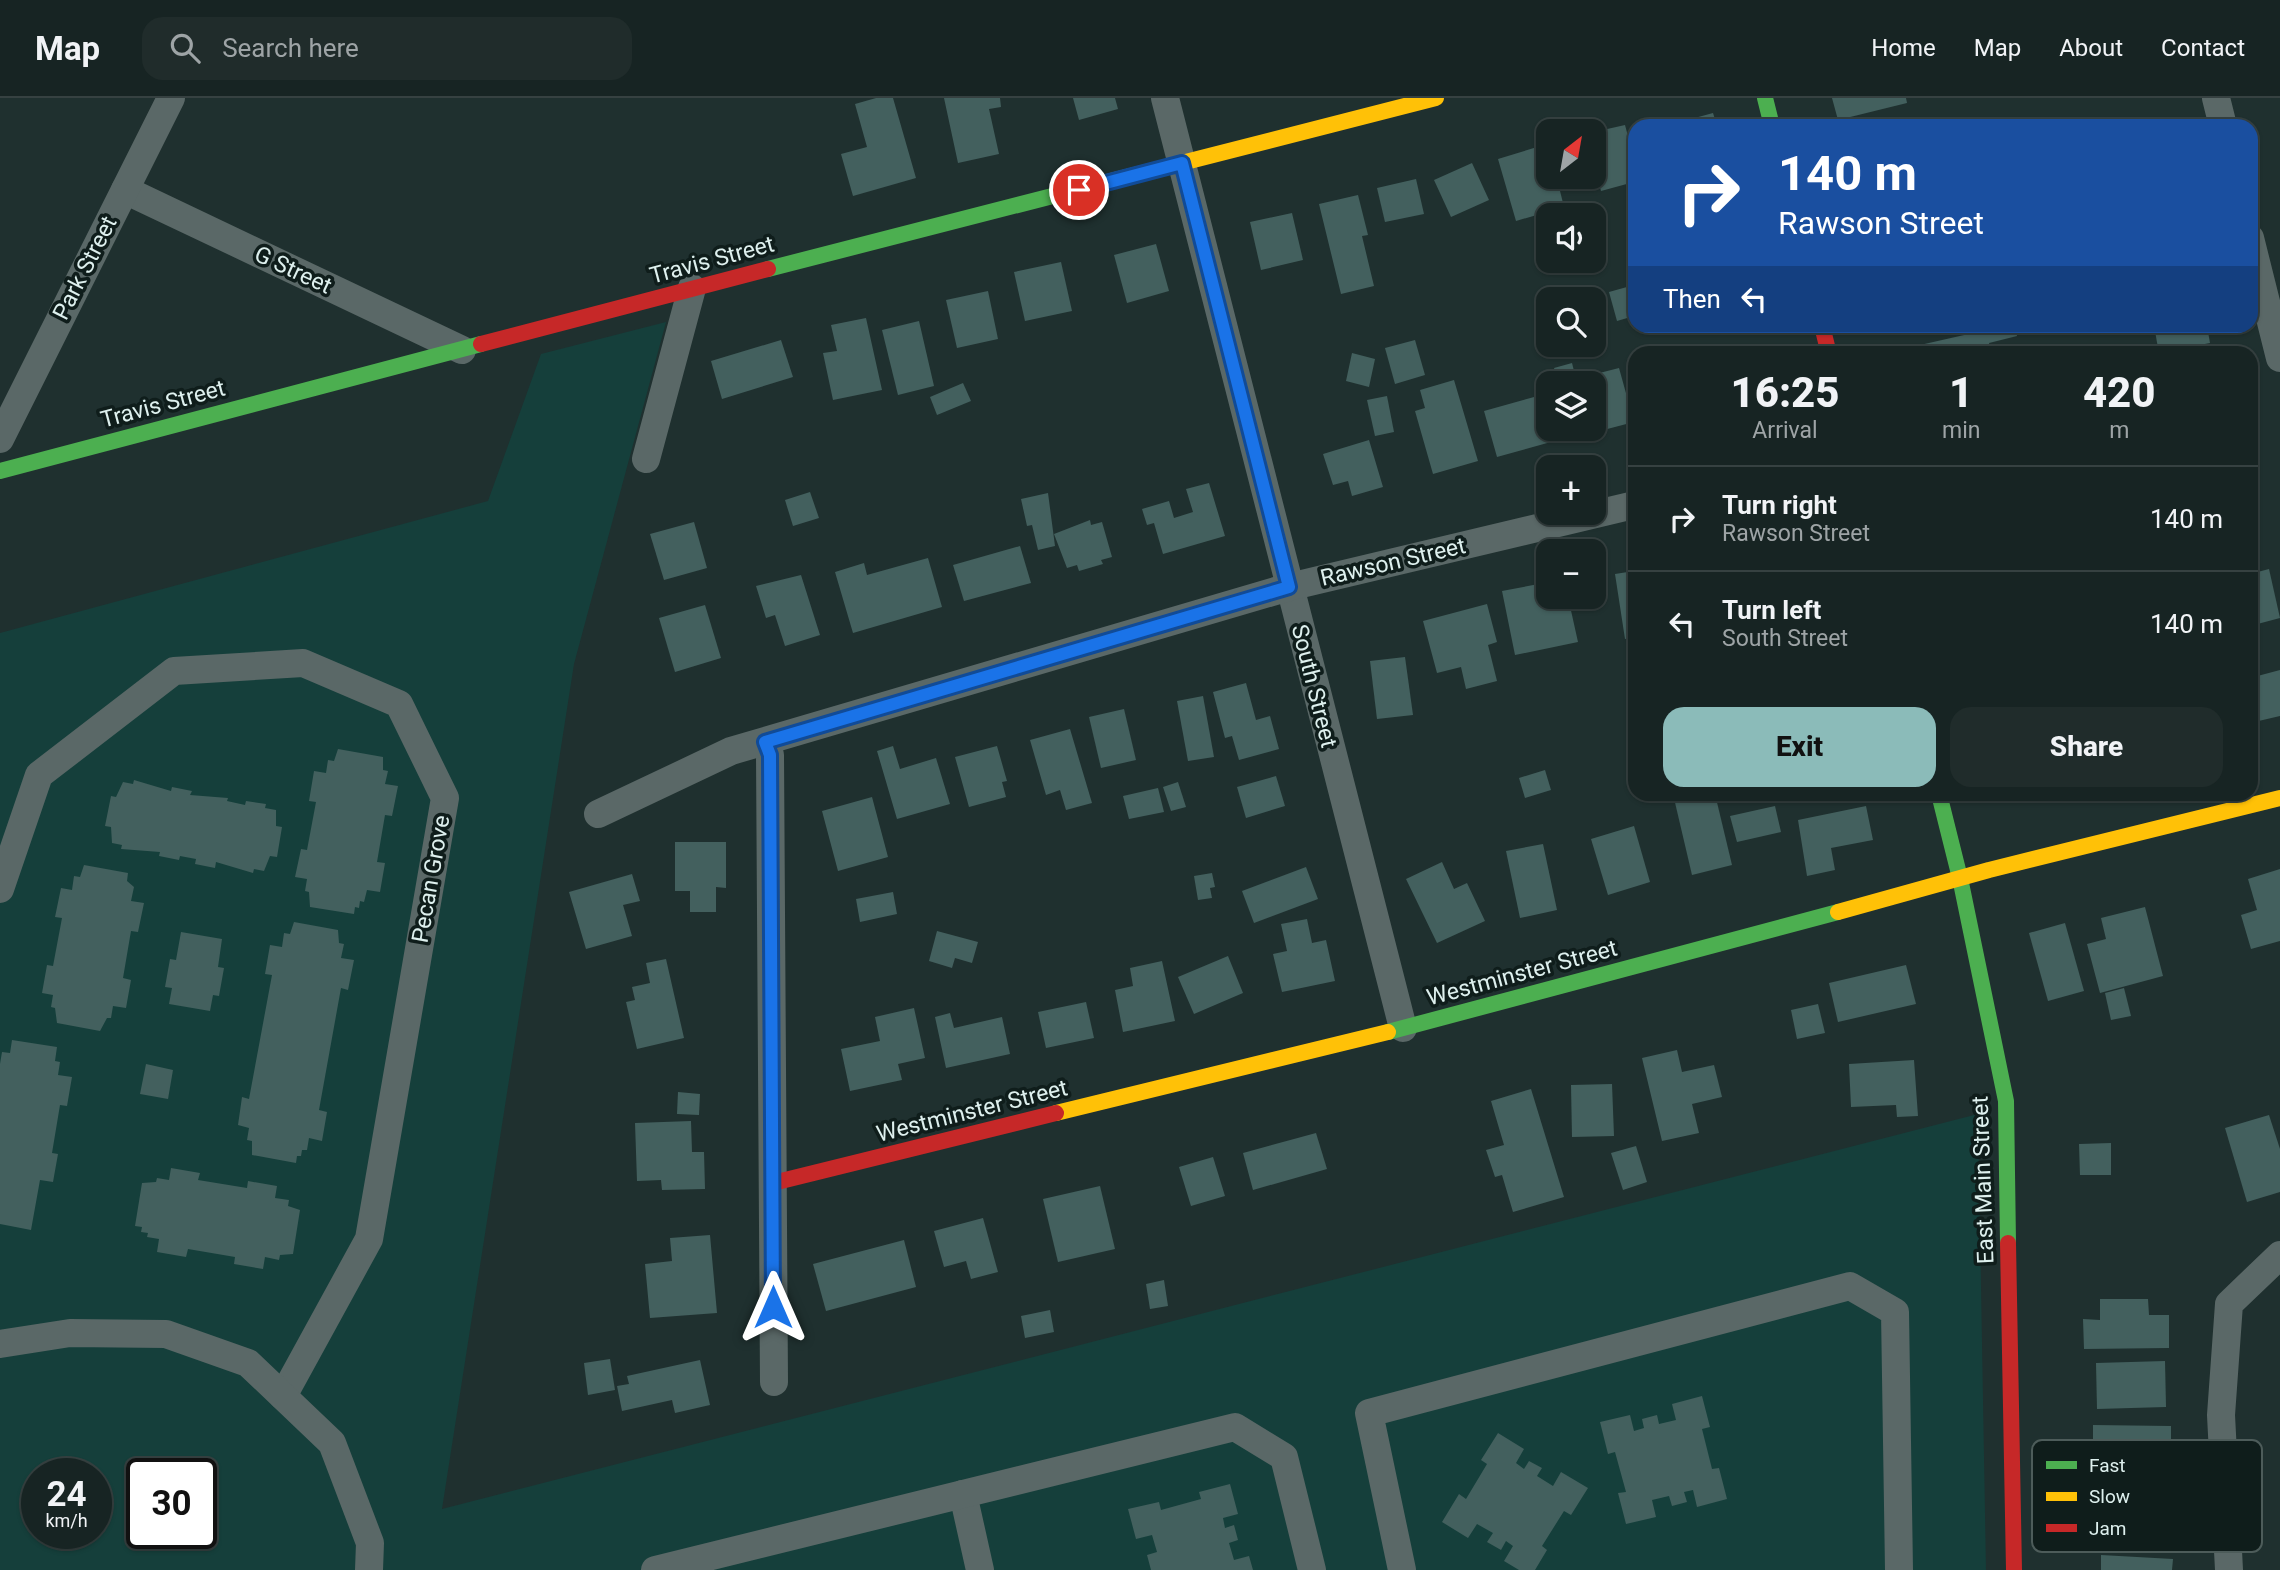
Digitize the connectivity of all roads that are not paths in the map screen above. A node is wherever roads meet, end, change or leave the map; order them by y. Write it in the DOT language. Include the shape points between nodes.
graph roads {
  1 [pos="171,98"];
  2 [pos="1166,98"];
  3 [pos="1436,98"];
  4 [pos="1765,98"];
  5 [pos="2216,98"];
  6 [pos="1770,119"];
  7 [pos="2221,119"];
  8 [pos="1182,163"];
  9 [pos="124,190"];
  10 [pos="2258,271"];
  11 [pos="692,288"];
  12 [pos="462,350"];
  13 [pos="2280,358"];
  14 [pos="0,439"];
  15 [pos="646,459"];
  16 [pos="0,471"];
  17 [pos="1628,506"];
  18 [pos="1289,587"];
  19 [pos="765,742"];
  20 [pos="2280,798"];
  21 [pos="1941,801"];
  22 [pos="598,814"];
  23 [pos="1960,878"];
  24 [pos="0,889"];
  25 [pos="1403,1028"];
  26 [pos="773,1183"];
  27 [pos="2280,1255"];
  28 [pos="0,1345"];
  29 [pos="774,1382"];
  30 [pos="283,1396"];
  31 [pos="2222,1440"];
  32 [pos="963,1494"];
  33 [pos="2228,1552"];
  34 [pos="369,1570"];
  35 [pos="655,1570"];
  36 [pos="980,1570"];
  37 [pos="1312,1570"];
  38 [pos="1402,1570"];
  39 [pos="1899,1570"];
  40 [pos="2014,1570"];
  41 [pos="2229,1570"];
  1 -- 9 [label="street, Park Street"];
  2 -- 8 [label="street, South Street"];
  3 -- 8 [label="street, Travis Street"];
  4 -- 6 [label="street"];
  5 -- 7 [label="street"];
  8 -- 11 [label="street, Travis Street"];
  8 -- 18 [label="street, South Street"];
  9 -- 12 [label="street, G Street"];
  9 -- 14 [label="street, Park Street"];
  10 -- 13 [label="street"];
  11 -- 12 [label="street, Travis Street"];
  11 -- 15 [label="street"];
  12 -- 16 [label="street, Travis Street"];
  17 -- 18 [label="street, Rawson Street"];
  18 -- 19 [label="street, Rawson Street"];
  18 -- 25 [label="street, South Street"];
  19 -- 22 [label="street, Rawson Street" via="731,751"];
  19 -- 26 [label="street" via="770,755"];
  20 -- 23 [label="street, Westminster Street"];
  21 -- 23 [label="street, East Main Street"];
  23 -- 25 [label="street, Westminster Street"];
  23 -- 40 [label="street, East Main Street" via="2006,1101"];
  24 -- 30 [label="street, Pecan Grove" via="39,775 174,671 303,663 399,704 445,798 369,1239"];
  25 -- 26 [label="street, Westminster Street"];
  26 -- 29 [label="street"];
  27 -- 31 [label="street" via="2229,1304"];
  28 -- 30 [label="street" via="70,1333 166,1334 248,1363"];
  30 -- 34 [label="street" via="332,1443 370,1543"];
  32 -- 35 [label="street"];
  32 -- 36 [label="street"];
  32 -- 37 [label="street" via="1235,1427 1283,1457"];
  33 -- 41 [label="street"];
  38 -- 39 [label="street" via="1369,1413 1850,1286 1895,1312"];
}
